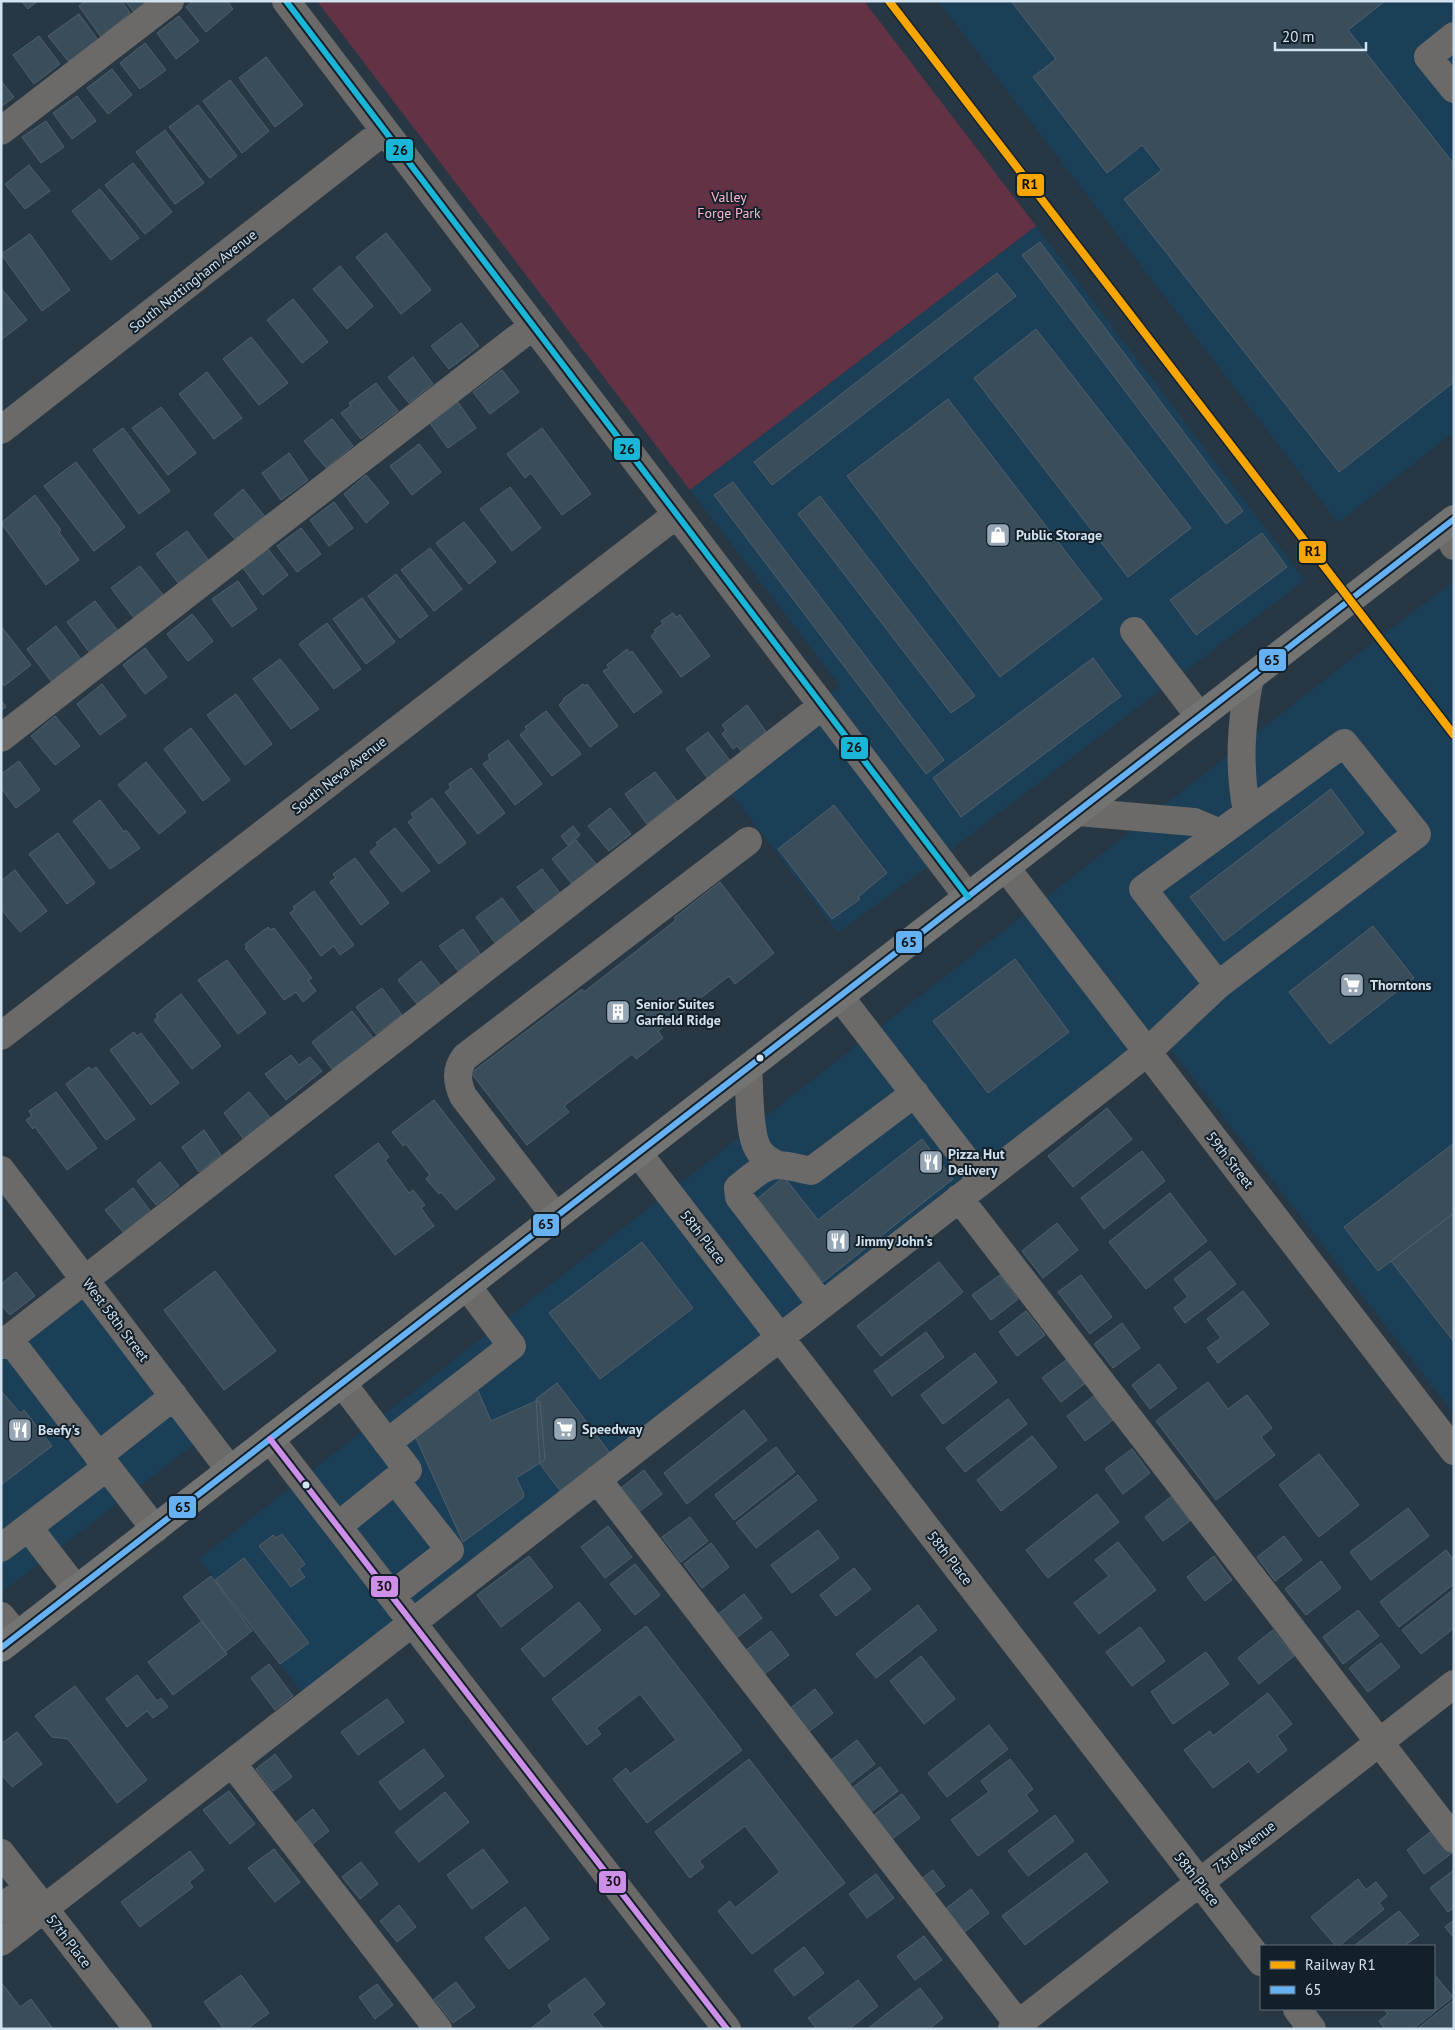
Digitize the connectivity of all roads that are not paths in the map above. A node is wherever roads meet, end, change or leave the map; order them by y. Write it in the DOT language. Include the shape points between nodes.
graph roads {
  1 [pos="170,1"];
  2 [pos="286,1"];
  3 [pos="1454,36"];
  4 [pos="1454,89"];
  5 [pos="1,131"];
  6 [pos="384,131"];
  7 [pos="533,326"];
  8 [pos="1,430"];
  9 [pos="676,515"];
  10 [pos="1450,531"];
  11 [pos="1134,631"];
  12 [pos="1250,678"];
  13 [pos="822,706"];
  14 [pos="1200,717"];
  15 [pos="1,738"];
  16 [pos="1078,812"];
  17 [pos="1247,812"];
  18 [pos="1220,833"];
  19 [pos="748,841"];
  20 [pos="1006,868"];
  21 [pos="968,898"];
  22 [pos="1218,985"];
  23 [pos="840,997"];
  24 [pos="1,1036"];
  25 [pos="1147,1052"];
  26 [pos="748,1068"];
  27 [pos="915,1093"];
  28 [pos="638,1153"];
  29 [pos="776,1164"];
  30 [pos="1,1170"];
  31 [pos="982,1180"];
  32 [pos="959,1198"];
  33 [pos="556,1217"];
  34 [pos="85,1280"];
  35 [pos="467,1286"];
  36 [pos="822,1305"];
  37 [pos="780,1337"];
  38 [pos="5,1342"];
  39 [pos="342,1383"];
  40 [pos="174,1396"];
  41 [pos="270,1439"];
  42 [pos="388,1442"];
  43 [pos="1454,1451"];
  44 [pos="102,1461"];
  45 [pos="230,1470"];
  46 [pos="597,1479"];
  47 [pos="395,1480"];
  48 [pos="338,1526"];
  49 [pos="155,1529"];
  50 [pos="10,1536"];
  51 [pos="76,1590"];
  52 [pos="392,1596"];
  53 [pos="413,1623"];
  54 [pos="7,1633"];
  55 [pos="1454,1684"];
  56 [pos="1379,1742"];
  57 [pos="232,1763"];
  58 [pos="1454,1839"];
  59 [pos="1,1853"];
  60 [pos="1199,1882"];
  61 [pos="36,1898"];
  62 [pos="1,1908"];
  63 [pos="1,1942"];
  64 [pos="1260,1961"];
  65 [pos="1298,2010"];
  66 [pos="1017,2027"];
  67 [pos="138,2029"];
  68 [pos="438,2029"];
  69 [pos="727,2029"];
  70 [pos="1312,2029"];
  1 -- 5 [label="street"];
  2 -- 6 [label="street"];
  3 -- 4 [label="street" via="1428,56"];
  6 -- 7 [label="street"];
  6 -- 8 [label="street, South Nottingham Avenue"];
  7 -- 9 [label="street"];
  7 -- 15 [label="street"];
  9 -- 13 [label="street"];
  9 -- 24 [label="street, South Neva Avenue"];
  10 -- 12 [label="main road"];
  11 -- 14 [label="street"];
  12 -- 14 [label="main road"];
  12 -- 17 [label="street" via="1243,714 1241,754"];
  13 -- 21 [label="street"];
  13 -- 34 [label="street"];
  14 -- 16 [label="main road"];
  16 -- 18 [label="street" via="1194,822"];
  16 -- 20 [label="main road"];
  17 -- 18 [label="street"];
  17 -- 22 [label="street" via="1344,743 1417,834"];
  18 -- 22 [label="street" via="1143,889"];
  19 -- 33 [label="street" via="465,1057 459,1065 457,1075 463,1096"];
  20 -- 21 [label="main road"];
  20 -- 25 [label="street, 59th Street"];
  21 -- 23 [label="main road"];
  22 -- 25 [label="street"];
  23 -- 26 [label="main road"];
  23 -- 27 [label="street"];
  25 -- 31 [label="street"];
  25 -- 43 [label="street, 59th Street"];
  26 -- 28 [label="main road"];
  26 -- 29 [label="street" via="752,1135 766,1159"];
  27 -- 29 [label="street" via="810,1171"];
  27 -- 31 [label="street"];
  28 -- 33 [label="main road"];
  28 -- 37 [label="street, 58th Place"];
  29 -- 36 [label="street" via="758,1171 738,1188 740,1197"];
  30 -- 34 [label="street, West 58th Street"];
  31 -- 32 [label="street"];
  32 -- 36 [label="street"];
  32 -- 56 [label="street"];
  33 -- 35 [label="main road"];
  34 -- 38 [label="street"];
  34 -- 40 [label="street, West 58th Street"];
  35 -- 39 [label="main road"];
  35 -- 42 [label="street" via="512,1346"];
  36 -- 37 [label="street"];
  37 -- 46 [label="street"];
  37 -- 60 [label="street, 58th Place"];
  38 -- 44 [label="street"];
  39 -- 41 [label="main road"];
  39 -- 42 [label="street"];
  40 -- 44 [label="street"];
  40 -- 45 [label="street, West 58th Street"];
  41 -- 45 [label="main road"];
  41 -- 48 [label="street"];
  42 -- 47 [label="street" via="408,1470"];
  44 -- 49 [label="street"];
  44 -- 50 [label="street"];
  45 -- 49 [label="main road"];
  46 -- 53 [label="street"];
  46 -- 66 [label="street"];
  47 -- 48 [label="street"];
  47 -- 52 [label="street" via="450,1550"];
  48 -- 52 [label="street"];
  49 -- 51 [label="main road"];
  50 -- 51 [label="street"];
  51 -- 54 [label="main road"];
  52 -- 53 [label="street"];
  53 -- 57 [label="street"];
  53 -- 69 [label="street"];
  55 -- 56 [label="street, 73rd Avenue"];
  56 -- 58 [label="street"];
  56 -- 60 [label="street, 73rd Avenue"];
  57 -- 61 [label="street"];
  57 -- 68 [label="street"];
  59 -- 61 [label="street, 57th Place"];
  60 -- 64 [label="street, 58th Place"];
  60 -- 66 [label="street, 73rd Avenue"];
  61 -- 62 [label="street"];
  61 -- 63 [label="street"];
  61 -- 67 [label="street, 57th Place"];
  65 -- 70 [label="street"];
}
